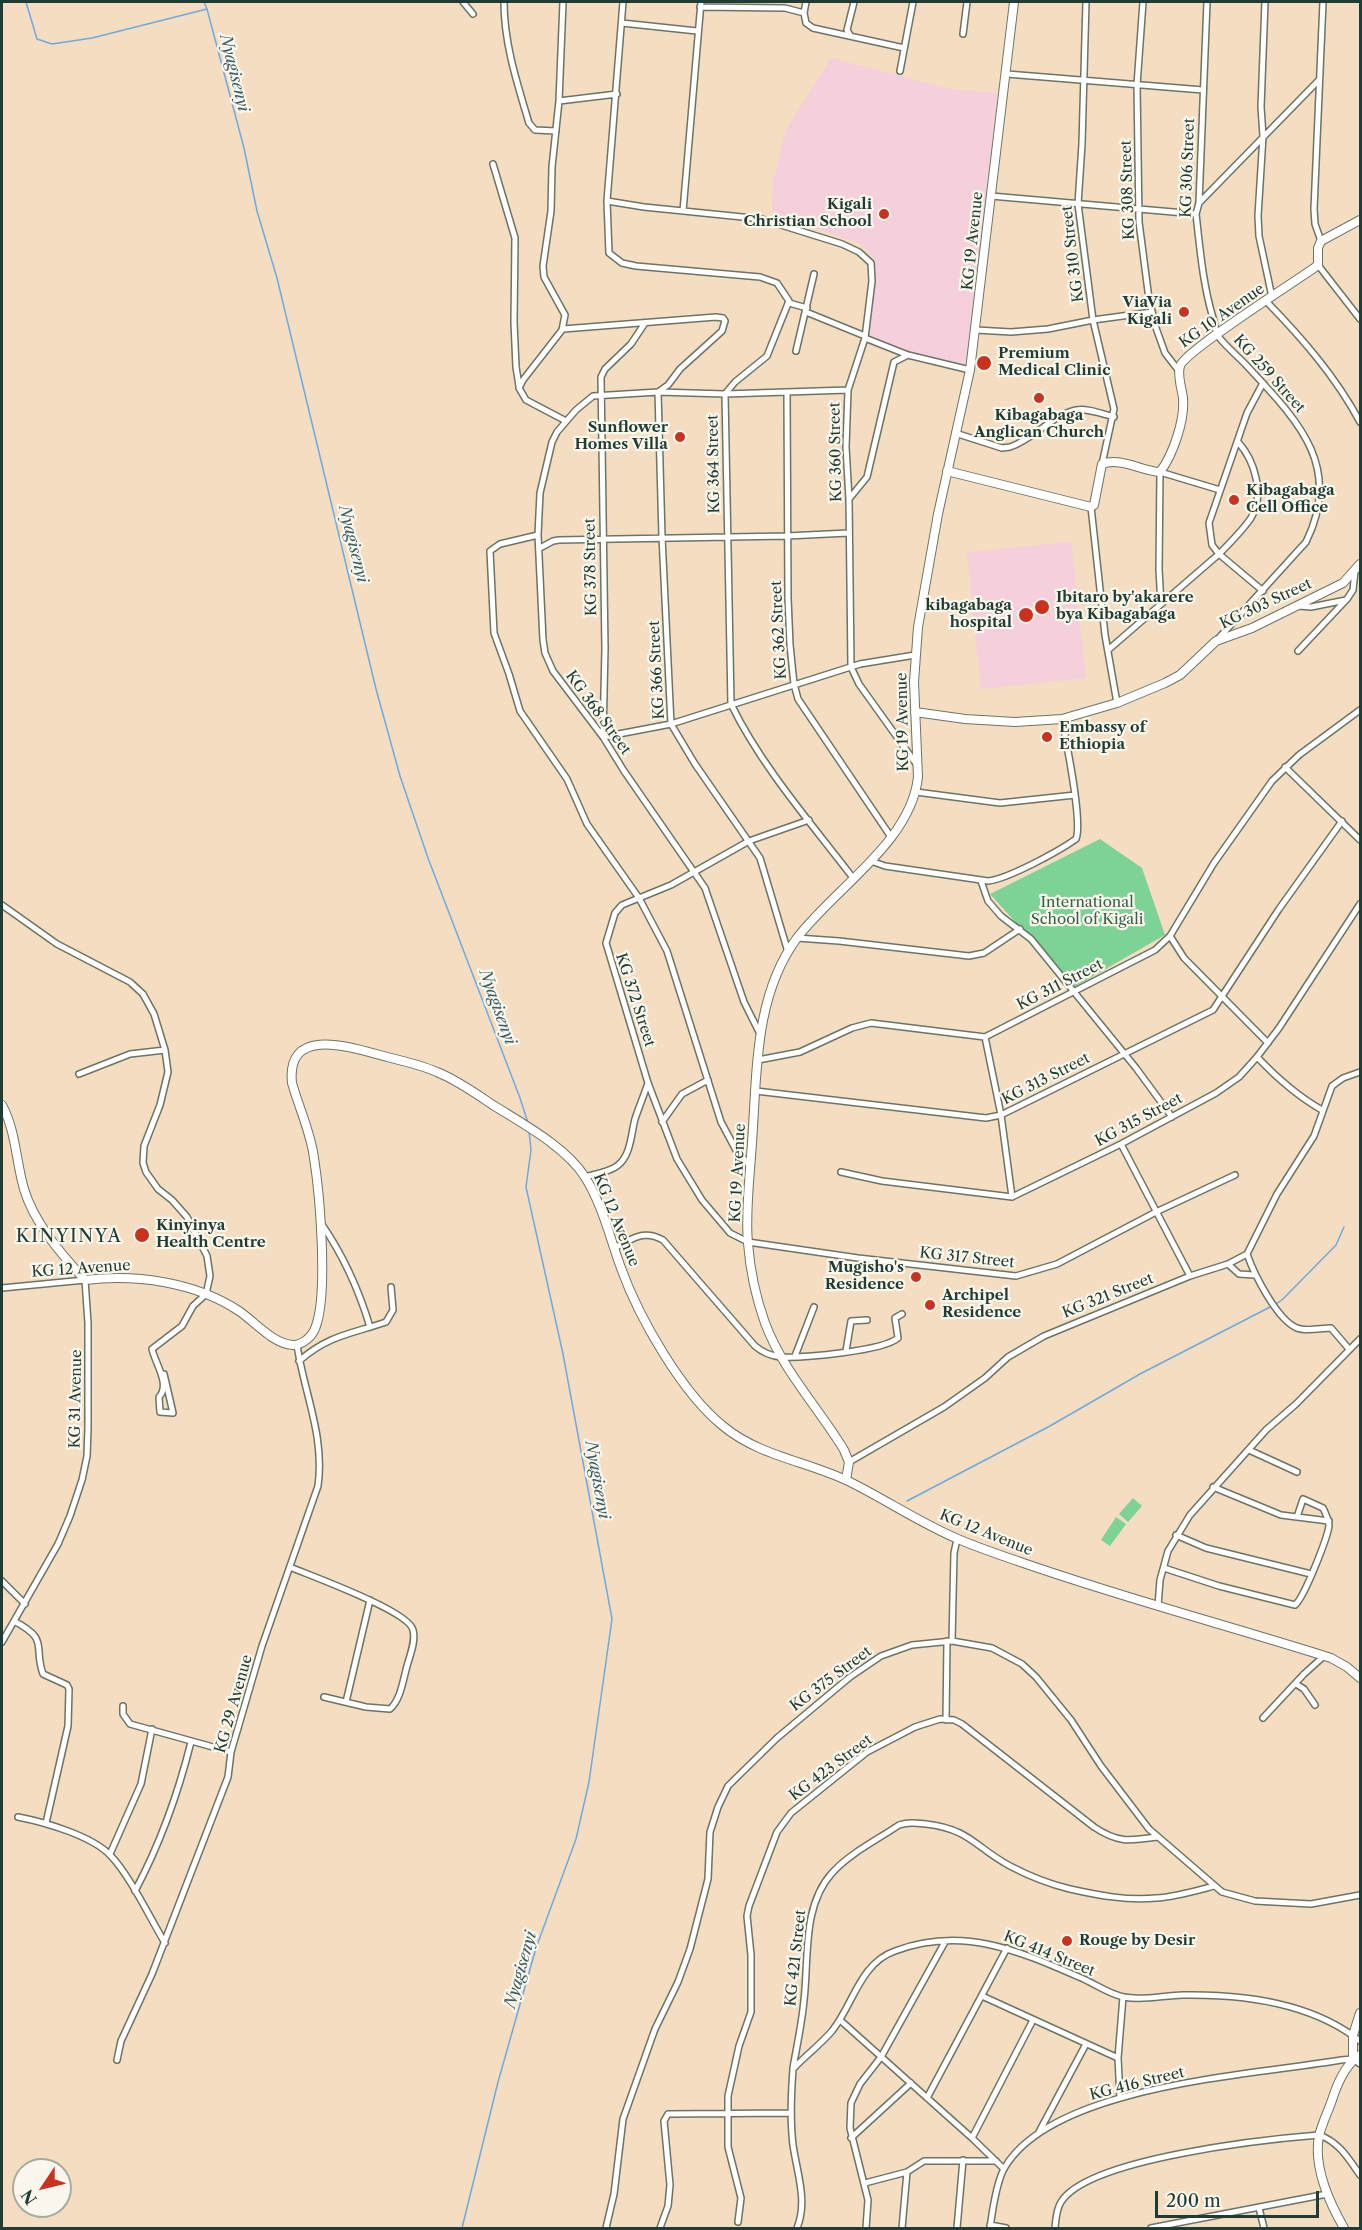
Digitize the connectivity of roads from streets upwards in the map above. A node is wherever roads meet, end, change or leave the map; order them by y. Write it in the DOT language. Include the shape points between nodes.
graph roads {
  1 [pos="463,2"];
  2 [pos="504,2"];
  3 [pos="563,2"];
  4 [pos="623,2"];
  5 [pos="806,2"];
  6 [pos="854,2"];
  7 [pos="913,2"];
  8 [pos="967,2"];
  9 [pos="1014,2"];
  10 [pos="1086,2"];
  11 [pos="1143,2"];
  12 [pos="1208,2"];
  13 [pos="1265,2"];
  14 [pos="1323,2"];
  15 [pos="700,4"];
  16 [pos="748,5"];
  17 [pos="785,5"];
  18 [pos="804,13"];
  19 [pos="474,14"];
  20 [pos="622,23"];
  21 [pos="697,32"];
  22 [pos="963,34"];
  23 [pos="850,35"];
  24 [pos="904,48"];
  25 [pos="900,71"];
  26 [pos="1007,74"];
  27 [pos="1084,81"];
  28 [pos="1318,81"];
  29 [pos="1137,85"];
  30 [pos="1203,90"];
  31 [pos="617,94"];
  32 [pos="559,101"];
  33 [pos="556,131"];
  34 [pos="1263,136"];
  35 [pos="493,164"];
  36 [pos="991,196"];
  37 [pos="608,201"];
  38 [pos="1199,203"];
  39 [pos="1078,204"];
  40 [pos="1138,209"];
  41 [pos="683,211"];
  42 [pos="1196,214"];
  43 [pos="1360,220"];
  44 [pos="1321,241"];
  45 [pos="1318,265"];
  46 [pos="814,274"];
  47 [pos="1269,299"];
  48 [pos="789,303"];
  49 [pos="807,310"];
  50 [pos="1152,312"];
  51 [pos="1093,320"];
  52 [pos="1360,320"];
  53 [pos="645,323"];
  54 [pos="563,329"];
  55 [pos="976,330"];
  56 [pos="1217,334"];
  57 [pos="865,337"];
  58 [pos="796,351"];
  59 [pos="908,355"];
  60 [pos="970,370"];
  61 [pos="1179,371"];
  62 [pos="1263,383"];
  63 [pos="519,388"];
  64 [pos="848,390"];
  65 [pos="658,392"];
  66 [pos="787,392"];
  67 [pos="725,394"];
  68 [pos="601,396"];
  69 [pos="1114,417"];
  70 [pos="566,421"];
  71 [pos="1360,422"];
  72 [pos="956,433"];
  73 [pos="1238,442"];
  74 [pos="1102,464"];
  75 [pos="947,471"];
  76 [pos="1160,472"];
  77 [pos="1220,490"];
  78 [pos="849,499"];
  79 [pos="1091,507"];
  80 [pos="848,533"];
  81 [pos="538,535"];
  82 [pos="728,536"];
  83 [pos="787,536"];
  84 [pos="662,537"];
  85 [pos="603,539"];
  86 [pos="540,548"];
  87 [pos="1219,554"];
  88 [pos="1360,564"];
  89 [pos="1355,572"];
  90 [pos="1263,591"];
  91 [pos="1347,599"];
  92 [pos="1161,604"];
  93 [pos="1297,606"];
  94 [pos="1216,641"];
  95 [pos="1108,650"];
  96 [pos="1298,651"];
  97 [pos="915,655"];
  98 [pos="851,667"];
  99 [pos="794,684"];
  100 [pos="1117,703"];
  101 [pos="731,704"];
  102 [pos="1360,710"];
  103 [pos="915,712"];
  104 [pos="1062,719"];
  105 [pos="671,724"];
  106 [pos="603,737"];
  107 [pos="918,766"];
  108 [pos="1285,767"];
  109 [pos="916,792"];
  110 [pos="1075,795"];
  111 [pos="809,820"];
  112 [pos="1342,820"];
  113 [pos="891,837"];
  114 [pos="1360,840"];
  115 [pos="749,841"];
  116 [pos="871,861"];
  117 [pos="694,871"];
  118 [pos="853,878"];
  119 [pos="981,881"];
  120 [pos="639,898"];
  121 [pos="1360,904"];
  122 [pos="2,905"];
  123 [pos="1020,929"];
  124 [pos="1170,936"];
  125 [pos="797,938"];
  126 [pos="788,952"];
  127 [pos="1072,992"];
  128 [pos="1222,996"];
  129 [pos="761,1036"];
  130 [pos="985,1037"];
  131 [pos="1268,1043"];
  132 [pos="165,1050"];
  133 [pos="1124,1053"];
  134 [pos="1257,1057"];
  135 [pos="758,1060"];
  136 [pos="1360,1072"];
  137 [pos="79,1074"];
  138 [pos="708,1080"];
  139 [pos="648,1083"];
  140 [pos="756,1091"];
  141 [pos="2,1105"];
  142 [pos="1322,1110"];
  143 [pos="1000,1115"];
  144 [pos="1172,1117"];
  145 [pos="662,1122"];
  146 [pos="1121,1144"];
  147 [pos="750,1167"];
  148 [pos="841,1172"];
  149 [pos="1235,1175"];
  150 [pos="585,1177"];
  151 [pos="1012,1197"];
  152 [pos="1156,1212"];
  153 [pos="320,1221"];
  154 [pos="748,1242"];
  155 [pos="614,1248"];
  156 [pos="1247,1254"];
  157 [pos="1228,1264"];
  158 [pos="1254,1275"];
  159 [pos="1190,1276"];
  160 [pos="85,1280"];
  161 [pos="391,1287"];
  162 [pos="2,1288"];
  163 [pos="206,1294"];
  164 [pos="814,1307"];
  165 [pos="902,1314"];
  166 [pos="867,1320"];
  167 [pos="370,1327"];
  168 [pos="1360,1339"];
  169 [pos="297,1345"];
  170 [pos="1349,1348"];
  171 [pos="846,1351"];
  172 [pos="795,1356"];
  173 [pos="780,1357"];
  174 [pos="299,1361"];
  175 [pos="165,1374"];
  176 [pos="1249,1450"];
  177 [pos="849,1462"];
  178 [pos="1297,1472"];
  179 [pos="846,1480"];
  180 [pos="1213,1487"];
  181 [pos="1297,1517"];
  182 [pos="1329,1521"];
  183 [pos="1176,1535"];
  184 [pos="957,1539"];
  185 [pos="290,1567"];
  186 [pos="1164,1568"];
  187 [pos="1311,1574"];
  188 [pos="2,1581"];
  189 [pos="370,1600"];
  190 [pos="25,1604"];
  191 [pos="1158,1606"];
  192 [pos="14,1621"];
  193 [pos="949,1641"];
  194 [pos="2,1642"];
  195 [pos="1324,1656"];
  196 [pos="1360,1678"];
  197 [pos="1296,1683"];
  198 [pos="324,1697"];
  199 [pos="346,1702"];
  200 [pos="1315,1705"];
  201 [pos="123,1706"];
  202 [pos="1263,1718"];
  203 [pos="945,1720"];
  204 [pos="152,1729"];
  205 [pos="191,1742"];
  206 [pos="231,1752"];
  207 [pos="18,1817"];
  208 [pos="46,1823"];
  209 [pos="1157,1837"];
  210 [pos="110,1854"];
  211 [pos="1214,1886"];
  212 [pos="135,1891"];
  213 [pos="1360,1895"];
  214 [pos="945,1942"];
  215 [pos="165,1943"];
  216 [pos="1007,1948"];
  217 [pos="982,1996"];
  218 [pos="1123,1997"];
  219 [pos="1360,2013"];
  220 [pos="840,2020"];
  221 [pos="1033,2020"];
  222 [pos="1353,2035"];
  223 [pos="1360,2041"];
  224 [pos="1086,2044"];
  225 [pos="881,2057"];
  226 [pos="1118,2058"];
  227 [pos="117,2060"];
  228 [pos="1358,2060"];
  229 [pos="793,2069"];
  230 [pos="911,2083"];
  231 [pos="927,2097"];
  232 [pos="1120,2098"];
  233 [pos="728,2113"];
  234 [pos="790,2113"];
  235 [pos="1039,2133"];
  236 [pos="1319,2135"];
  237 [pos="851,2138"];
  238 [pos="972,2138"];
  239 [pos="963,2160"];
  240 [pos="996,2161"];
  241 [pos="1004,2169"];
  242 [pos="908,2172"];
  243 [pos="1360,2175"];
  244 [pos="865,2183"];
  245 [pos="1327,2194"];
  246 [pos="1259,2208"];
  247 [pos="738,2222"];
  248 [pos="990,2227"];
  249 [pos="606,2229"];
  250 [pos="660,2229"];
  251 [pos="797,2229"];
  252 [pos="866,2229"];
  253 [pos="902,2229"];
  254 [pos="957,2229"];
  255 [pos="1006,2229"];
  256 [pos="1056,2229"];
  257 [pos="1151,2229"];
  258 [pos="1264,2229"];
  259 [pos="1344,2229"];
  1 -- 19 [label="street"];
  2 -- 33 [label="street" via="504,27 529,123 535,130"];
  3 -- 32 [label="street"];
  4 -- 20 [label="street"];
  5 -- 18 [label="street"];
  6 -- 23 [label="street" via="847,30"];
  7 -- 24 [label="street"];
  8 -- 22 [label="street"];
  9 -- 26 [label="street, KG 19 Avenue"];
  10 -- 27 [label="street, KG 310 Street"];
  11 -- 29 [label="street, KG 308 Street"];
  12 -- 30 [label="street, KG 306 Street"];
  13 -- 34 [label="street"];
  14 -- 28 [label="street"];
  15 -- 16 [label="street"];
  15 -- 21 [label="street"];
  16 -- 17 [label="street"];
  17 -- 18 [label="street"];
  18 -- 23 [label="street" via="806,23 813,28"];
  20 -- 21 [label="street"];
  20 -- 31 [label="street"];
  21 -- 41 [label="street"];
  23 -- 24 [label="street"];
  24 -- 25 [label="street"];
  26 -- 27 [label="street"];
  26 -- 36 [label="street, KG 19 Avenue"];
  27 -- 29 [label="street"];
  27 -- 39 [label="street, KG 310 Street"];
  28 -- 34 [label="street"];
  28 -- 44 [label="street" via="1314,209"];
  29 -- 30 [label="street"];
  29 -- 40 [label="street, KG 308 Street"];
  30 -- 38 [label="street, KG 306 Street"];
  31 -- 32 [label="street"];
  31 -- 37 [label="street"];
  32 -- 33 [label="street"];
  33 -- 54 [label="street" via="543,266 544,277 566,315"];
  34 -- 38 [label="street"];
  34 -- 47 [label="street" via="1258,216"];
  35 -- 63 [label="street" via="515,238 514,322"];
  36 -- 39 [label="street"];
  36 -- 55 [label="street, KG 19 Avenue"];
  37 -- 41 [label="street, KG 360 Street"];
  37 -- 48 [label="street" via="608,246 616,260 636,266 760,277 777,283"];
  38 -- 42 [label="street, KG 306 Street"];
  39 -- 40 [label="street"];
  39 -- 51 [label="street, KG 310 Street"];
  40 -- 42 [label="street"];
  40 -- 50 [label="street, KG 308 Street"];
  41 -- 57 [label="street, KG 360 Street" via="785,224 865,256 872,268"];
  42 -- 56 [label="street, KG 306 Street"];
  43 -- 44 [label="street"];
  44 -- 45 [label="street"];
  45 -- 47 [label="street, KG 10 Avenue"];
  45 -- 52 [label="street"];
  46 -- 49 [label="street"];
  47 -- 56 [label="street, KG 10 Avenue"];
  47 -- 71 [label="street" via="1346,395"];
  48 -- 49 [label="street"];
  48 -- 67 [label="street, KG 364 Street" via="766,356"];
  49 -- 57 [label="street"];
  49 -- 58 [label="street"];
  50 -- 51 [label="street"];
  50 -- 61 [label="street, KG 308 Street" via="1165,353"];
  51 -- 55 [label="street" via="1030,331"];
  51 -- 69 [label="street, KG 310 Street" via="1113,398"];
  53 -- 54 [label="street"];
  53 -- 65 [label="street" via="716,317 723,318 726,324"];
  53 -- 68 [label="street, KG 378 Street" via="631,344 602,373"];
  54 -- 63 [label="street"];
  55 -- 60 [label="street, KG 19 Avenue"];
  56 -- 61 [label="street, KG 10 Avenue" via="1185,358"];
  56 -- 62 [label="street, KG 259 Street"];
  57 -- 59 [label="street"];
  57 -- 64 [label="street, KG 360 Street"];
  59 -- 60 [label="street"];
  59 -- 78 [label="street" via="894,362 867,477"];
  60 -- 72 [label="street, KG 19 Avenue"];
  61 -- 76 [label="street, KG 10 Avenue" via="1182,420"];
  62 -- 73 [label="street" via="1247,413"];
  62 -- 90 [label="street, KG 259 Street" via="1300,428 1320,476 1314,525 1306,542"];
  63 -- 70 [label="street" via="526,400"];
  64 -- 66 [label="street"];
  64 -- 78 [label="street, KG 360 Street"];
  65 -- 67 [label="street"];
  65 -- 68 [label="street"];
  65 -- 84 [label="street, KG 366 Street"];
  66 -- 67 [label="street"];
  66 -- 83 [label="street, KG 362 Street"];
  67 -- 82 [label="street, KG 364 Street"];
  68 -- 70 [label="street, KG 368 Street" via="585,401"];
  68 -- 85 [label="street, KG 378 Street"];
  69 -- 72 [label="street" via="1077,410 1002,448"];
  69 -- 74 [label="street, KG 310 Street"];
  70 -- 81 [label="street, KG 368 Street" via="549,450 540,494"];
  72 -- 75 [label="street, KG 19 Avenue"];
  73 -- 77 [label="street"];
  73 -- 87 [label="street" via="1253,466 1256,504 1252,516"];
  74 -- 76 [label="street" via="1118,462"];
  74 -- 79 [label="street"];
  75 -- 79 [label="street"];
  75 -- 97 [label="street, KG 19 Avenue"];
  76 -- 77 [label="street"];
  76 -- 92 [label="street"];
  77 -- 87 [label="street" via="1209,523 1212,545"];
  78 -- 80 [label="street, KG 360 Street"];
  79 -- 95 [label="street"];
  80 -- 83 [label="street"];
  80 -- 98 [label="street, KG 360 Street"];
  81 -- 86 [label="street, KG 368 Street"];
  81 -- 120 [label="street" via="500,544 490,551 496,639 521,715 567,779 597,840"];
  82 -- 83 [label="street"];
  82 -- 84 [label="street"];
  82 -- 101 [label="street, KG 364 Street"];
  83 -- 99 [label="street, KG 362 Street"];
  84 -- 85 [label="street"];
  84 -- 105 [label="street, KG 366 Street"];
  85 -- 86 [label="street" via="553,540"];
  85 -- 106 [label="street, KG 378 Street"];
  86 -- 106 [label="street, KG 368 Street" via="545,653 553,671"];
  87 -- 90 [label="street"];
  87 -- 92 [label="street"];
  88 -- 89 [label="street"];
  89 -- 91 [label="street" via="1353,590"];
  89 -- 93 [label="street, KG 303 Street" via="1343,583"];
  90 -- 94 [label="street, KG 259 Street"];
  91 -- 93 [label="street"];
  91 -- 96 [label="street"];
  92 -- 95 [label="street"];
  93 -- 94 [label="street, KG 303 Street"];
  94 -- 100 [label="street, KG 303 Street" via="1180,675"];
  95 -- 100 [label="street"];
  97 -- 98 [label="street"];
  97 -- 103 [label="street, KG 19 Avenue"];
  98 -- 99 [label="street"];
  98 -- 107 [label="street, KG 360 Street"];
  99 -- 101 [label="street"];
  99 -- 113 [label="street, KG 362 Street" via="798,699"];
  100 -- 104 [label="street, KG 303 Street"];
  101 -- 105 [label="street"];
  101 -- 111 [label="street, KG 364 Street"];
  102 -- 108 [label="street, KG 311 Street"];
  103 -- 104 [label="street, KG 303 Street" via="987,721"];
  103 -- 107 [label="street, KG 19 Avenue"];
  104 -- 110 [label="street"];
  105 -- 106 [label="street"];
  105 -- 115 [label="street, KG 366 Street"];
  106 -- 117 [label="street, KG 368 Street"];
  107 -- 109 [label="street, KG 19 Avenue"];
  108 -- 112 [label="street"];
  108 -- 124 [label="street, KG 311 Street" via="1228,843"];
  109 -- 110 [label="street" via="1000,803"];
  109 -- 113 [label="street, KG 19 Avenue"];
  110 -- 119 [label="street" via="1079,833 1076,839 995,880"];
  111 -- 115 [label="street, KG 372 Street"];
  111 -- 118 [label="street, KG 364 Street"];
  112 -- 114 [label="street"];
  112 -- 128 [label="street, KG 313 Street"];
  113 -- 116 [label="street, KG 19 Avenue"];
  115 -- 117 [label="street, KG 372 Street"];
  115 -- 126 [label="street, KG 366 Street" via="760,858"];
  116 -- 118 [label="street, KG 19 Avenue"];
  116 -- 119 [label="street"];
  117 -- 120 [label="street, KG 372 Street"];
  117 -- 129 [label="street, KG 368 Street" via="711,902 744,1002"];
  118 -- 125 [label="street, KG 19 Avenue"];
  119 -- 123 [label="street" via="988,901"];
  120 -- 138 [label="street" via="664,944"];
  120 -- 139 [label="street, KG 372 Street" via="622,905 615,913 606,947"];
  121 -- 131 [label="street, KG 315 Street"];
  122 -- 132 [label="street" via="57,944 139,989 154,1014"];
  123 -- 125 [label="street" via="984,953 969,956"];
  123 -- 127 [label="street"];
  124 -- 127 [label="street, KG 311 Street" via="1148,954"];
  124 -- 128 [label="street" via="1184,958"];
  125 -- 126 [label="street, KG 19 Avenue"];
  126 -- 129 [label="street, KG 19 Avenue" via="771,987"];
  127 -- 130 [label="street, KG 311 Street"];
  127 -- 133 [label="street"];
  128 -- 131 [label="street"];
  128 -- 133 [label="street, KG 313 Street" via="1203,1017"];
  129 -- 135 [label="street, KG 19 Avenue"];
  130 -- 135 [label="street" via="871,1023 800,1052"];
  130 -- 143 [label="street"];
  131 -- 134 [label="street, KG 315 Street"];
  132 -- 137 [label="street" via="130,1054"];
  132 -- 163 [label="street" via="168,1072 144,1146 144,1163 158,1190 187,1217 207,1256 210,1276"];
  133 -- 143 [label="street, KG 313 Street"];
  133 -- 144 [label="street"];
  134 -- 142 [label="street" via="1293,1091"];
  134 -- 144 [label="street, KG 315 Street" via="1227,1086"];
  135 -- 140 [label="street, KG 19 Avenue"];
  136 -- 142 [label="street" via="1336,1081"];
  138 -- 145 [label="street" via="682,1094"];
  138 -- 147 [label="street" via="729,1139"];
  139 -- 145 [label="street, KG 372 Street"];
  139 -- 150 [label="street" via="623,1159 611,1170"];
  140 -- 143 [label="street, KG 313 Street" via="986,1118"];
  140 -- 147 [label="street, KG 19 Avenue"];
  141 -- 160 [label="street" via="30,1206"];
  142 -- 156 [label="street" via="1314,1136 1277,1194"];
  143 -- 151 [label="street"];
  144 -- 146 [label="street, KG 315 Street"];
  145 -- 154 [label="street, KG 372 Street" via="677,1159 702,1200 726,1229"];
  146 -- 151 [label="street, KG 315 Street"];
  146 -- 152 [label="street"];
  147 -- 154 [label="street, KG 19 Avenue"];
  148 -- 151 [label="street"];
  149 -- 152 [label="street, KG 317 Street"];
  150 -- 153 [label="street, KG 12 Avenue" via="563,1152 534,1131 432,1069 363,1051 314,1045 296,1055 291,1073 314,1156"];
  150 -- 155 [label="street, KG 12 Avenue"];
  152 -- 154 [label="street, KG 317 Street" via="1057,1264 1016,1276"];
  152 -- 159 [label="street"];
  153 -- 167 [label="street" via="348,1268"];
  153 -- 169 [label="street, KG 12 Avenue" via="321,1304 314,1333"];
  154 -- 173 [label="street, KG 19 Avenue" via="756,1293"];
  155 -- 173 [label="street" via="646,1234 663,1240 760,1350"];
  155 -- 179 [label="street, KG 12 Avenue" via="637,1303 668,1360 721,1425 756,1447"];
  156 -- 157 [label="street, KG 321 Street"];
  156 -- 158 [label="street"];
  157 -- 158 [label="street" via="1239,1274"];
  157 -- 159 [label="street, KG 321 Street"];
  158 -- 170 [label="street" via="1283,1319 1301,1329 1331,1328"];
  159 -- 177 [label="street, KG 321 Street" via="1044,1336 1008,1357 944,1407"];
  160 -- 162 [label="street, KG 12 Avenue"];
  160 -- 163 [label="street, KG 12 Avenue" via="150,1280"];
  160 -- 190 [label="street, KG 31 Avenue" via="87,1456 66,1526"];
  161 -- 167 [label="street" via="392,1316"];
  163 -- 169 [label="street, KG 12 Avenue" via="240,1312 278,1340"];
  163 -- 175 [label="street" via="193,1306 182,1326 152,1349 164,1386 159,1412 173,1413"];
  164 -- 172 [label="street"];
  165 -- 171 [label="street" via="895,1318 898,1338 882,1346"];
  166 -- 171 [label="street" via="850,1321"];
  167 -- 174 [label="street" via="322,1343"];
  168 -- 170 [label="street"];
  169 -- 174 [label="street, KG 29 Avenue"];
  170 -- 176 [label="street"];
  171 -- 172 [label="street"];
  172 -- 173 [label="street"];
  173 -- 177 [label="street, KG 19 Avenue"];
  174 -- 185 [label="street, KG 29 Avenue" via="318,1431 321,1466 311,1509"];
  176 -- 178 [label="street"];
  176 -- 180 [label="street"];
  177 -- 179 [label="street"];
  179 -- 184 [label="street, KG 12 Avenue"];
  180 -- 181 [label="street" via="1281,1515"];
  180 -- 183 [label="street"];
  181 -- 182 [label="street"];
  181 -- 182 [label="street" via="1303,1499 1323,1508"];
  182 -- 187 [label="street"];
  183 -- 186 [label="street"];
  183 -- 187 [label="street" via="1206,1548"];
  184 -- 191 [label="street, KG 12 Avenue"];
  184 -- 193 [label="street"];
  185 -- 189 [label="street"];
  185 -- 206 [label="street, KG 29 Avenue"];
  186 -- 187 [label="street" via="1291,1605 1301,1600"];
  186 -- 191 [label="street"];
  188 -- 190 [label="street"];
  189 -- 199 [label="street"];
  189 -- 199 [label="street" via="408,1621 413,1628 413,1641 395,1704 385,1710"];
  190 -- 192 [label="street, KG 31 Avenue"];
  191 -- 195 [label="street, KG 12 Avenue"];
  192 -- 194 [label="street, KG 31 Avenue"];
  192 -- 208 [label="street" via="29,1629 37,1640 43,1674 69,1689 68,1726"];
  193 -- 203 [label="street"];
  193 -- 209 [label="street, KG 375 Street" via="992,1648 1036,1677"];
  193 -- 249 [label="street, KG 375 Street" via="912,1645 880,1656 791,1725 728,1786 710,1832 708,1880 690,1949 655,2029 623,2119"];
  195 -- 196 [label="street, KG 12 Avenue" via="1340,1662"];
  195 -- 197 [label="street"];
  197 -- 200 [label="street"];
  197 -- 202 [label="street"];
  198 -- 199 [label="street"];
  201 -- 204 [label="street" via="130,1724"];
  203 -- 209 [label="street" via="962,1724 1103,1833 1121,1841"];
  203 -- 233 [label="street, KG 423 Street" via="915,1727 867,1752 791,1813 777,1832 747,1916 751,2012 730,2081"];
  204 -- 205 [label="street"];
  204 -- 210 [label="street" via="141,1784"];
  205 -- 206 [label="street"];
  205 -- 212 [label="street" via="178,1793"];
  206 -- 215 [label="street, KG 29 Avenue" via="228,1778"];
  207 -- 208 [label="street"];
  208 -- 210 [label="street"];
  209 -- 211 [label="street, KG 375 Street"];
  210 -- 212 [label="street"];
  211 -- 213 [label="street, KG 375 Street" via="1230,1895 1311,1904"];
  211 -- 229 [label="street, KG 421 Street" via="1155,1898 1115,1897 1070,1889 1008,1865 955,1830 908,1822 899,1825 833,1872 814,1903"];
  212 -- 215 [label="street"];
  214 -- 216 [label="street, KG 414 Street" via="978,1941"];
  214 -- 220 [label="street, KG 414 Street" via="919,1944 884,1956 861,1980"];
  214 -- 225 [label="street"];
  215 -- 227 [label="street, KG 29 Avenue" via="121,2041"];
  216 -- 217 [label="street"];
  216 -- 218 [label="street, KG 414 Street"];
  217 -- 221 [label="street"];
  217 -- 231 [label="street"];
  218 -- 222 [label="street, KG 414 Street" via="1221,1996 1273,2003 1314,2014"];
  218 -- 226 [label="street"];
  219 -- 222 [label="street"];
  220 -- 225 [label="street"];
  220 -- 229 [label="street, KG 414 Street"];
  221 -- 224 [label="street"];
  221 -- 238 [label="street"];
  222 -- 223 [label="street, KG 414 Street"];
  222 -- 228 [label="street"];
  224 -- 226 [label="street"];
  224 -- 235 [label="street"];
  225 -- 230 [label="street"];
  225 -- 237 [label="street" via="855,2093 849,2120"];
  226 -- 232 [label="street"];
  228 -- 232 [label="street, KG 416 Street" via="1180,2084"];
  228 -- 236 [label="street" via="1336,2090"];
  229 -- 234 [label="street"];
  230 -- 231 [label="street"];
  230 -- 237 [label="street"];
  231 -- 238 [label="street"];
  232 -- 235 [label="street, KG 416 Street" via="1065,2118"];
  233 -- 234 [label="street"];
  233 -- 247 [label="street, KG 423 Street" via="728,2147 741,2199"];
  233 -- 250 [label="street" via="670,2113 666,2117 670,2184"];
  234 -- 251 [label="street" via="802,2202"];
  235 -- 241 [label="street, KG 416 Street" via="1017,2151"];
  236 -- 243 [label="street" via="1337,2145"];
  236 -- 245 [label="street" via="1318,2156"];
  236 -- 256 [label="street" via="1235,2145 1121,2167 1067,2194 1057,2211"];
  237 -- 244 [label="street"];
  238 -- 240 [label="street"];
  239 -- 240 [label="street"];
  239 -- 242 [label="street" via="924,2161"];
  239 -- 254 [label="street"];
  240 -- 241 [label="street"];
  241 -- 248 [label="street, KG 416 Street"];
  242 -- 244 [label="street"];
  242 -- 253 [label="street"];
  244 -- 252 [label="street"];
  245 -- 246 [label="street"];
  245 -- 259 [label="street"];
  246 -- 257 [label="street"];
  246 -- 258 [label="street"];
  248 -- 255 [label="street"];
}
